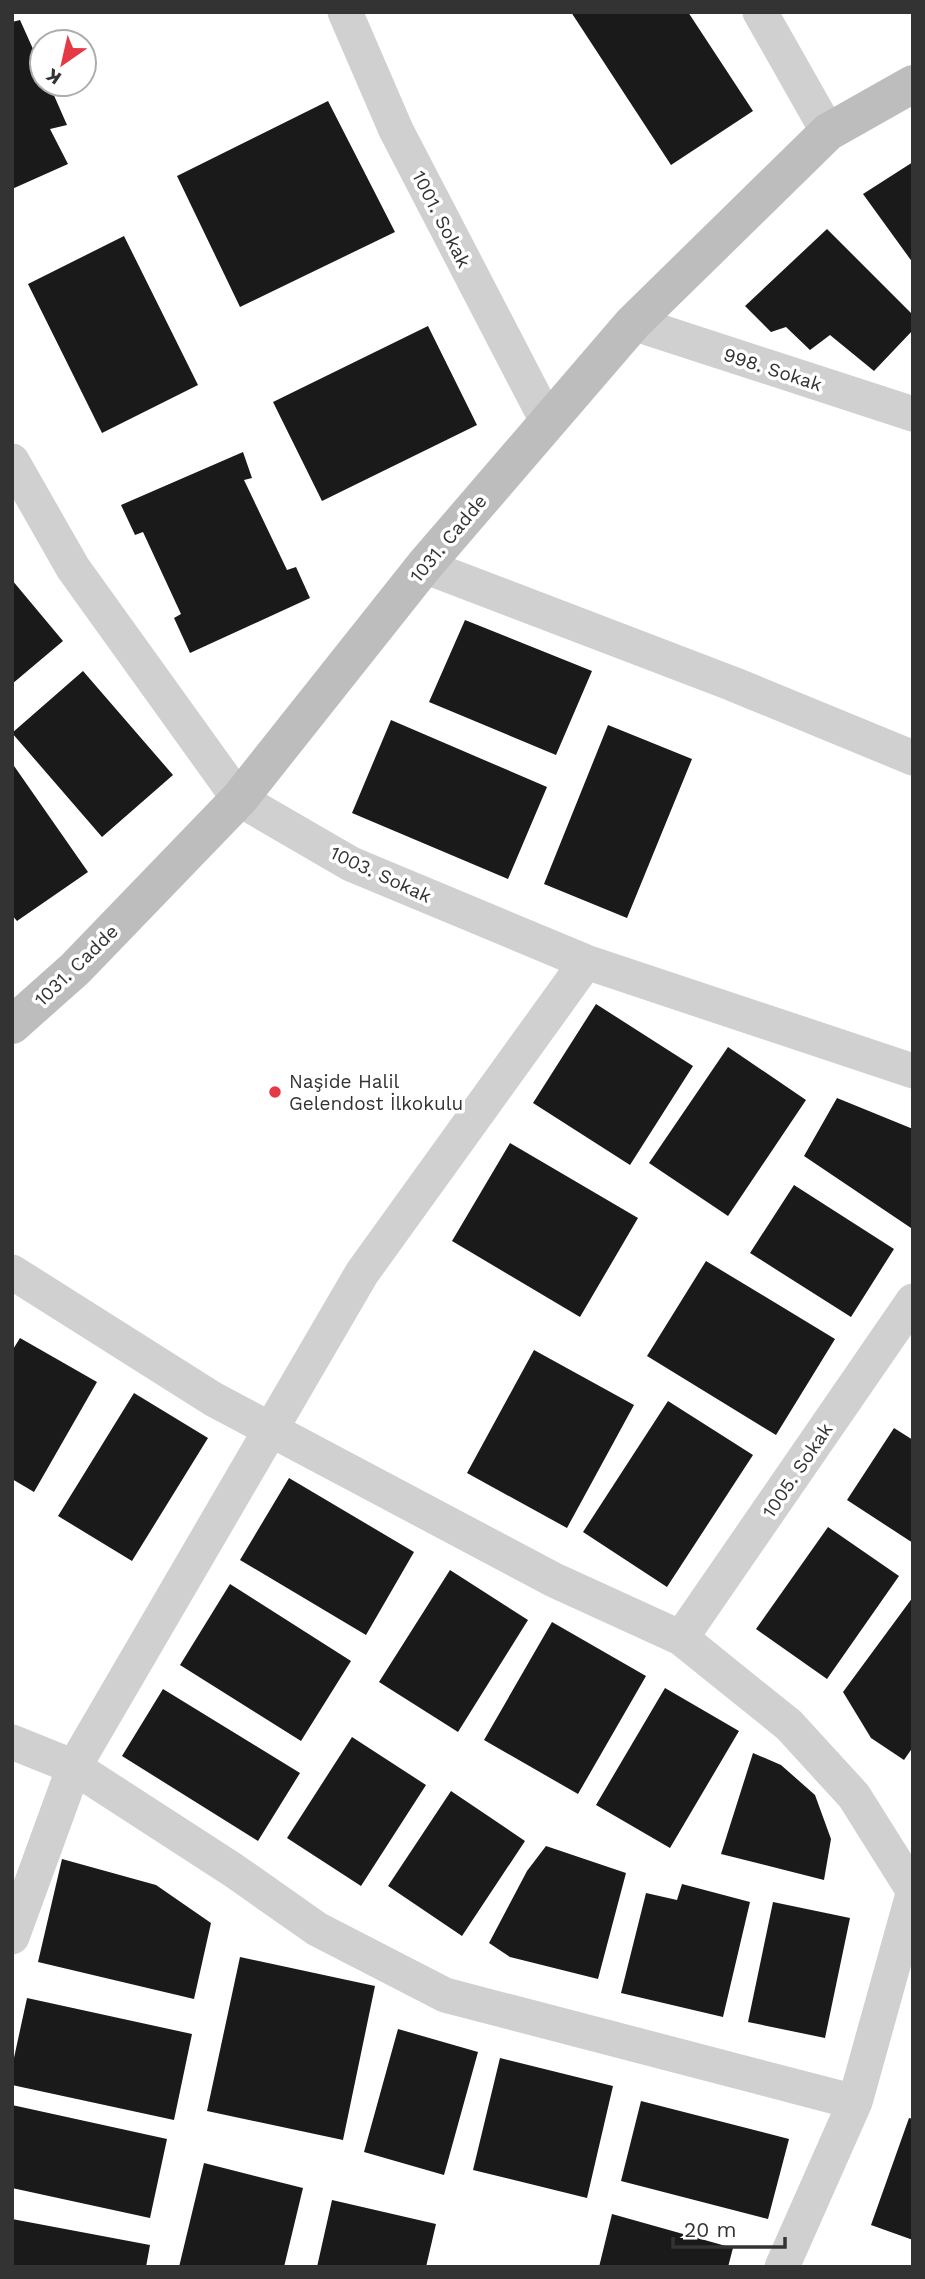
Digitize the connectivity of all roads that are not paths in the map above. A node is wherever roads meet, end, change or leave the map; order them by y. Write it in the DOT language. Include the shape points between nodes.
graph roads {
  1 [pos="345,12"];
  2 [pos="760,12"];
  3 [pos="913,84"];
  4 [pos="828,132"];
  5 [pos="633,323"];
  6 [pos="913,414"];
  7 [pos="547,421"];
  8 [pos="12,461"];
  9 [pos="424,566"];
  10 [pos="913,758"];
  11 [pos="239,799"];
  12 [pos="586,962"];
  13 [pos="12,1025"];
  14 [pos="913,1071"];
  15 [pos="12,1272"];
  16 [pos="913,1301"];
  17 [pos="272,1430"];
  18 [pos="681,1638"];
  19 [pos="12,1742"];
  20 [pos="74,1767"];
  21 [pos="913,1892"];
  22 [pos="12,1937"];
  23 [pos="855,2102"];
  24 [pos="782,2267"];
  1 -- 7 [label="street, 1001. Sokak" via="396,130"];
  2 -- 4 [label="street"];
  3 -- 4 [label="street, 1031. Cadde"];
  4 -- 5 [label="street, 1031. Cadde"];
  5 -- 6 [label="street, 998. Sokak"];
  5 -- 7 [label="street, 1031. Cadde"];
  7 -- 9 [label="street, 1031. Cadde"];
  8 -- 11 [label="street, 1003. Sokak" via="73,568"];
  9 -- 10 [label="street"];
  9 -- 11 [label="street, 1031. Cadde"];
  11 -- 12 [label="street, 1003. Sokak" via="351,864"];
  11 -- 13 [label="street, 1031. Cadde" via="75,970"];
  12 -- 14 [label="street, 1003. Sokak"];
  12 -- 17 [label="street" via="362,1273"];
  15 -- 17 [label="street" via="213,1399"];
  16 -- 18 [label="street, 1005. Sokak"];
  17 -- 18 [label="street" via="554,1580"];
  17 -- 20 [label="street"];
  18 -- 21 [label="street" via="789,1725 854,1796"];
  19 -- 20 [label="street"];
  20 -- 22 [label="street"];
  20 -- 23 [label="street" via="317,1929 445,1995"];
  21 -- 23 [label="street"];
  23 -- 24 [label="street"];
}
